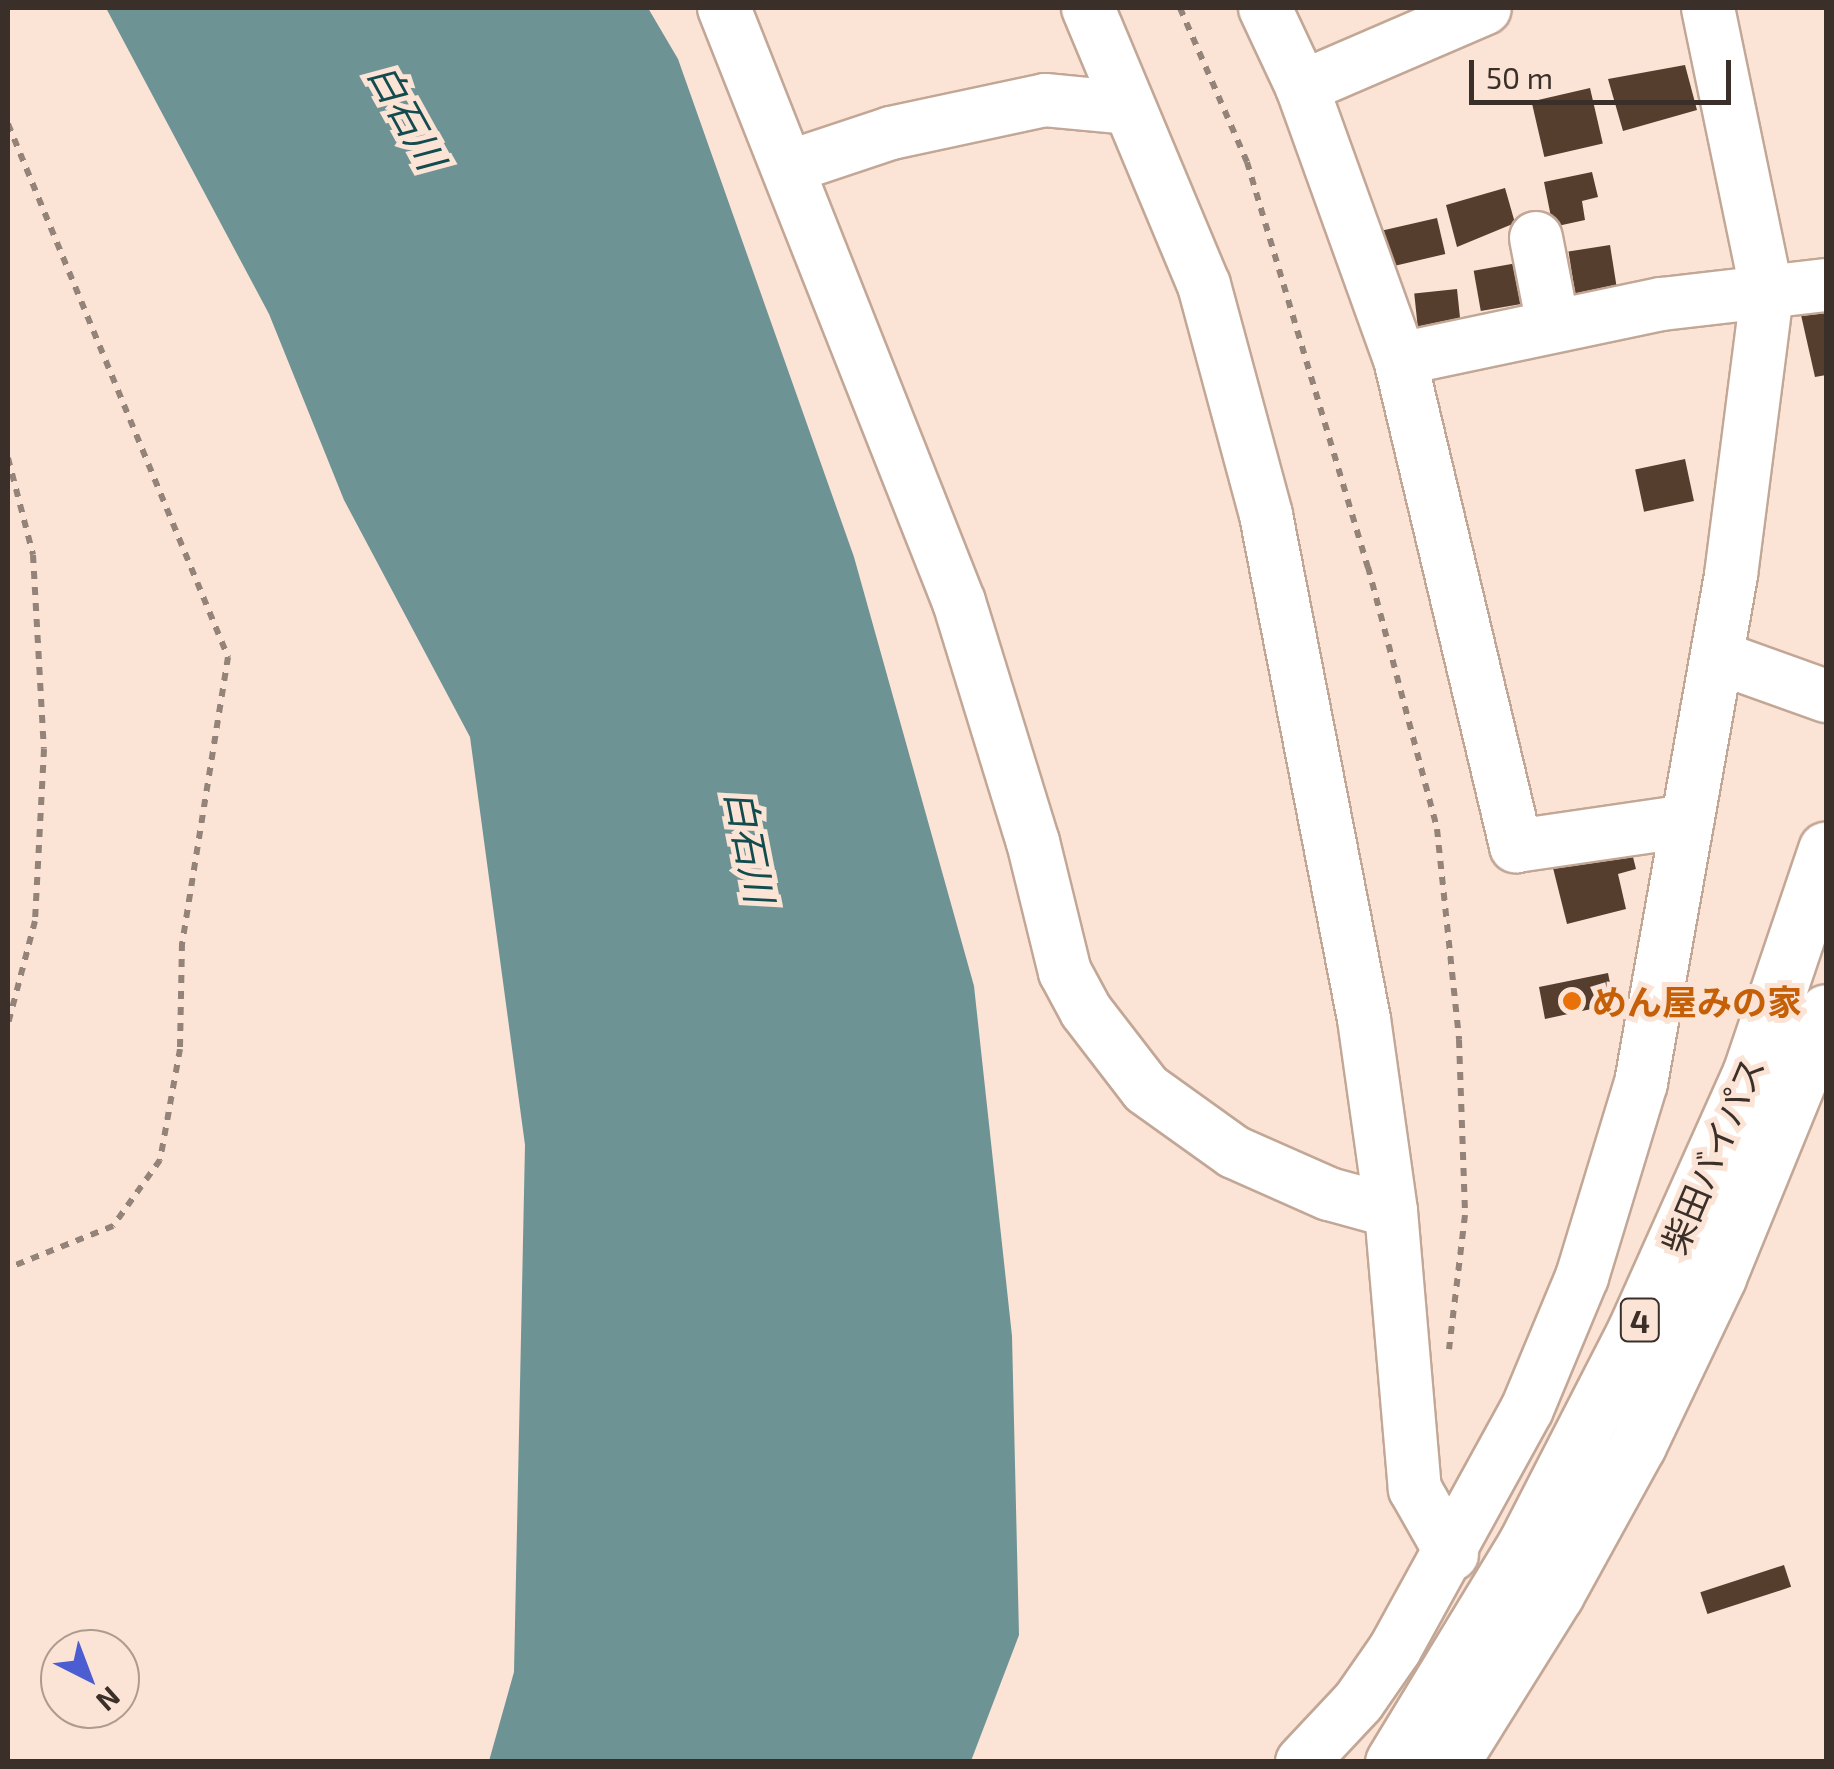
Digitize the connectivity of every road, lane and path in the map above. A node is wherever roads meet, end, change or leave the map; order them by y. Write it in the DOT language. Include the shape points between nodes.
graph roads {
  1 [pos="724,8"];
  2 [pos="1088,8"];
  3 [pos="1180,8"];
  4 [pos="1265,8"];
  5 [pos="1481,8"];
  6 [pos="1708,8"];
  7 [pos="1302,87"];
  8 [pos="1128,108"];
  9 [pos="8,124"];
  10 [pos="789,168"];
  11 [pos="1536,238"];
  12 [pos="1826,286"];
  13 [pos="1767,293"];
  14 [pos="1552,325"];
  15 [pos="1400,359"];
  16 [pos="8,458"];
  17 [pos="1717,657"];
  18 [pos="1826,696"];
  19 [pos="1687,820"];
  20 [pos="1826,849"];
  21 [pos="1826,1012"];
  22 [pos="8,1024"];
  23 [pos="1391,1211"];
  24 [pos="8,1268"];
  25 [pos="1446,1363"];
  26 [pos="1452,1554"];
  27 [pos="1309,1754"];
  28 [pos="1393,1762"];
  29 [pos="1451,1762"];
  1 -- 10 [label="street"];
  2 -- 8 [label="street"];
  3 -- 25 [label="path" via="1247,162 1438,829 1459,1040 1465,1215"];
  4 -- 7 [label="street"];
  5 -- 7 [label="street"];
  6 -- 13 [label="street"];
  7 -- 15 [label="street"];
  8 -- 10 [label="street" via="1045,100 891,133"];
  8 -- 23 [label="street" via="1204,285 1266,515 1334,839"];
  9 -- 24 [label="path" via="228,657 182,943 180,1050 160,1160 113,1226"];
  10 -- 23 [label="street" via="959,602 1033,842 1065,972 1086,1011 1146,1089 1234,1152 1328,1194"];
  11 -- 14 [label="street"];
  12 -- 13 [label="street"];
  13 -- 14 [label="street"];
  13 -- 17 [label="street" via="1763,364"];
  14 -- 15 [label="street"];
  15 -- 19 [label="street" via="1516,846"];
  16 -- 22 [label="path" via="33,555 44,749 35,921"];
  17 -- 18 [label="street"];
  17 -- 19 [label="street"];
  19 -- 26 [label="street" via="1660,995 1623,1156 1527,1409"];
  20 -- 28 [label="highway, 柴田バイパス / 4" via="1750,1074 1634,1334 1526,1542"];
  21 -- 29 [label="highway, 柴田バイパス / 4" via="1718,1278 1638,1445 1556,1594"];
  23 -- 26 [label="street" via="1415,1489"];
  26 -- 27 [label="street" via="1359,1701"];
}
